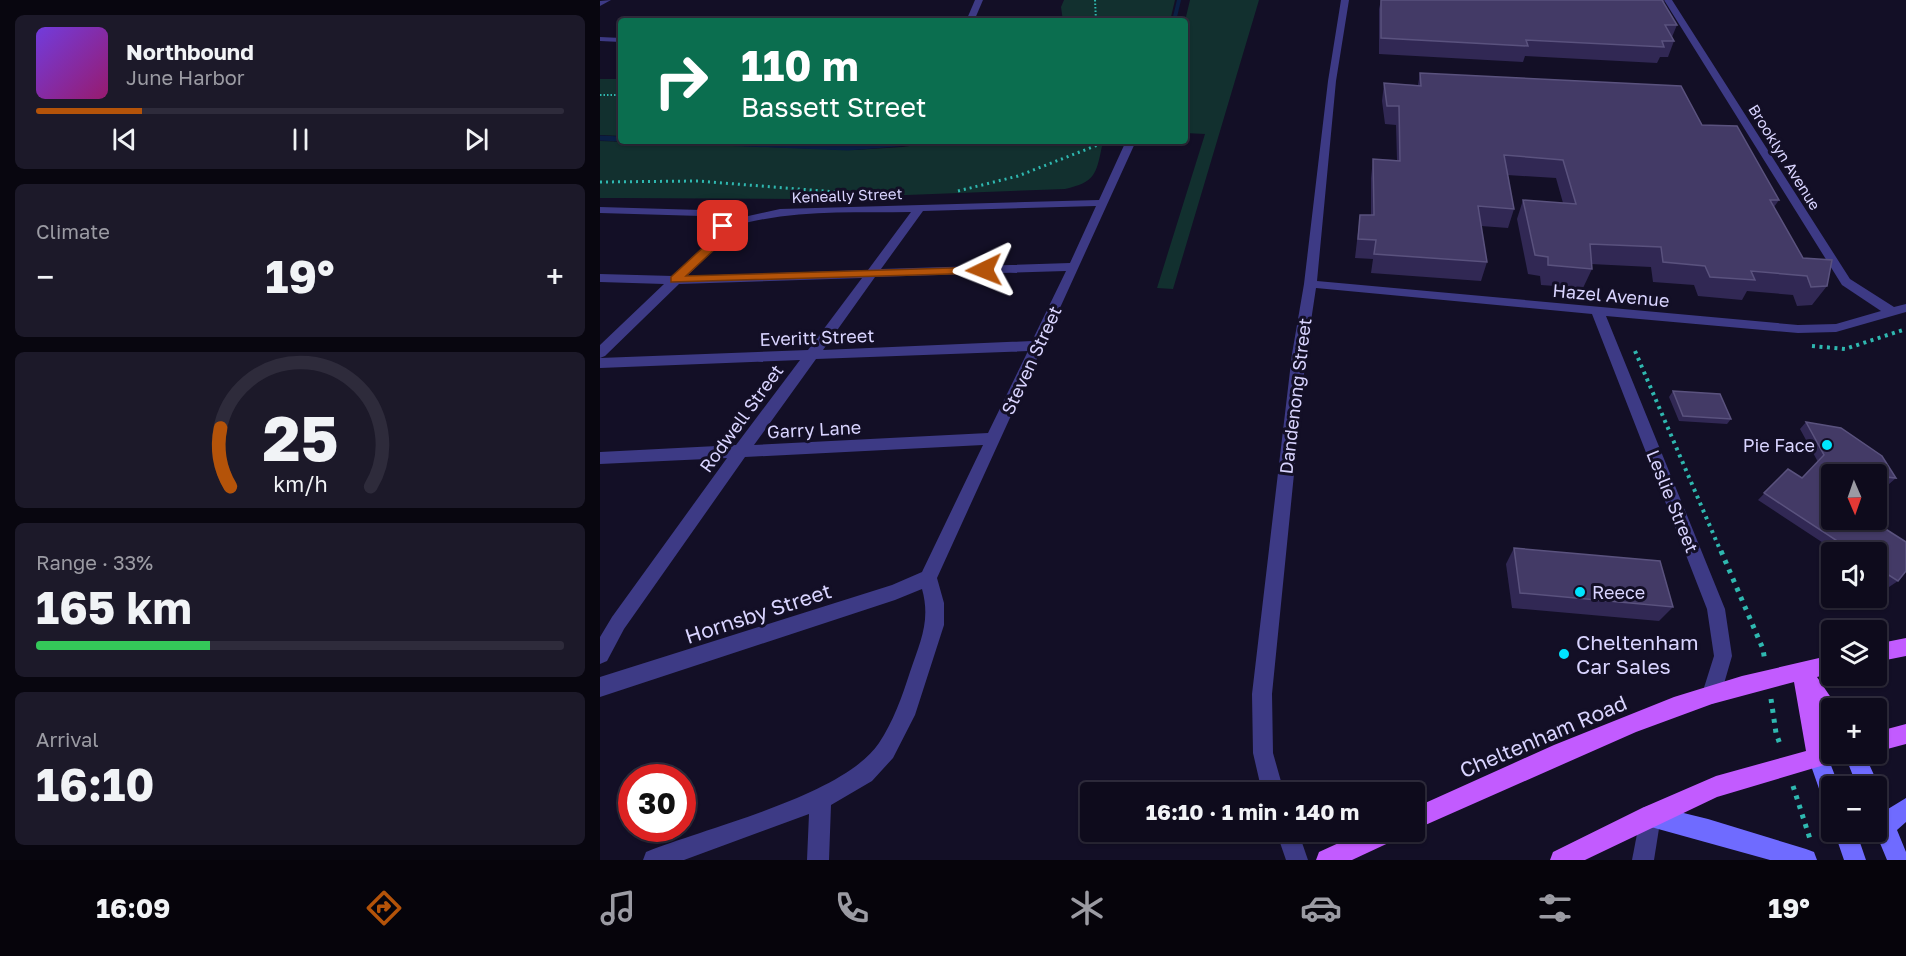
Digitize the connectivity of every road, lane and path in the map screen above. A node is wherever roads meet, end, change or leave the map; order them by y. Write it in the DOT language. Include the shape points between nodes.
graph roads {
  1 [pos="607,0"];
  2 [pos="980,0"];
  3 [pos="1095,0"];
  4 [pos="1345,0"];
  5 [pos="1668,0"];
  6 [pos="600,4"];
  7 [pos="971,18"];
  8 [pos="1096,18"];
  9 [pos="600,39"];
  10 [pos="618,40"];
  11 [pos="618,94"];
  12 [pos="600,95"];
  13 [pos="1100,144"];
  14 [pos="1130,144"];
  15 [pos="600,182"];
  16 [pos="949,193"];
  17 [pos="866,194"];
  18 [pos="1102,203"];
  19 [pos="919,209"];
  20 [pos="600,210"];
  21 [pos="723,226"];
  22 [pos="1074,267"];
  23 [pos="871,273"];
  24 [pos="600,278"];
  25 [pos="675,280"];
  26 [pos="1310,284"];
  27 [pos="1900,310"];
  28 [pos="1598,312"];
  29 [pos="1035,346"];
  30 [pos="600,353"];
  31 [pos="811,355"];
  32 [pos="600,363"];
  33 [pos="994,439"];
  34 [pos="740,452"];
  35 [pos="600,458"];
  36 [pos="928,578"];
  37 [pos="1906,647"];
  38 [pos="1887,651"];
  39 [pos="600,655"];
  40 [pos="1821,666"];
  41 [pos="1801,671"];
  42 [pos="600,687"];
  43 [pos="1712,694"];
  44 [pos="1821,701"];
  45 [pos="1906,734"];
  46 [pos="1821,738"];
  47 [pos="1887,739"];
  48 [pos="1821,756"];
  49 [pos="1270,782"];
  50 [pos="821,799"];
  51 [pos="1906,809"];
  52 [pos="1425,814"];
  53 [pos="1650,816"];
  54 [pos="1887,826"];
  55 [pos="1887,832"];
  56 [pos="1291,842"];
  57 [pos="1365,842"];
  58 [pos="1849,842"];
  59 [pos="654,860"];
  60 [pos="818,860"];
  61 [pos="1297,860"];
  62 [pos="1327,860"];
  63 [pos="1561,860"];
  64 [pos="1643,860"];
  65 [pos="1806,860"];
  66 [pos="1855,860"];
  67 [pos="1898,860"];
  1 -- 6 [label="street"];
  2 -- 7 [label="street"];
  3 -- 8 [label="path"];
  4 -- 26 [label="street, Dandenong Street"];
  5 -- 27 [label="street, Brooklyn Avenue" via="1846,282 1868,298"];
  9 -- 10 [label="street"];
  11 -- 12 [label="path"];
  13 -- 16 [label="path" via="1018,176"];
  14 -- 18 [label="street, Steven Street"];
  15 -- 17 [label="path" via="708,180"];
  18 -- 19 [label="street, Keneally Street"];
  18 -- 22 [label="street, Steven Street"];
  19 -- 21 [label="street, Keneally Street" via="780,212"];
  19 -- 23 [label="street, Rodwell Street"];
  20 -- 21 [label="street" via="701,213 719,218"];
  21 -- 25 [label="street" via="714,243"];
  22 -- 23 [label="street"];
  22 -- 29 [label="street, Steven Street"];
  23 -- 25 [label="street"];
  23 -- 31 [label="street, Rodwell Street"];
  24 -- 25 [label="street"];
  25 -- 30 [label="street"];
  26 -- 28 [label="street, Hazel Avenue"];
  26 -- 49 [label="street, Dandenong Street" via="1262,694 1263,753"];
  27 -- 28 [label="street, Hazel Avenue" via="1836,328 1798,329"];
  28 -- 43 [label="street, Leslie Street" via="1716,609 1723,656"];
  29 -- 31 [label="street, Everitt Street"];
  29 -- 33 [label="street, Steven Street"];
  31 -- 32 [label="street, Everitt Street"];
  31 -- 34 [label="street, Rodwell Street"];
  33 -- 34 [label="street, Garry Lane"];
  33 -- 36 [label="street, Steven Street"];
  34 -- 35 [label="street, Garry Lane"];
  34 -- 39 [label="street, Rodwell Street" via="618,623"];
  36 -- 42 [label="street, Hornsby Street"];
  36 -- 50 [label="street" via="935,603 935,625 908,708 886,751 865,774"];
  37 -- 38 [label="main road"];
  40 -- 41 [label="main road, Cheltenham Road"];
  41 -- 43 [label="main road, Cheltenham Road"];
  41 -- 44 [label="main road"];
  41 -- 46 [label="main road"];
  43 -- 52 [label="main road, Cheltenham Road" via="1605,735"];
  45 -- 47 [label="main road"];
  48 -- 53 [label="main road" via="1716,787"];
  50 -- 59 [label="street"];
  50 -- 60 [label="street"];
  51 -- 54 [label="main road"];
  53 -- 63 [label="main road"];
  53 -- 64 [label="street"];
  53 -- 65 [label="main road"];
  55 -- 67 [label="main road"];
  56 -- 61 [label="street"];
  57 -- 62 [label="main road"];
  58 -- 66 [label="main road"];
}
